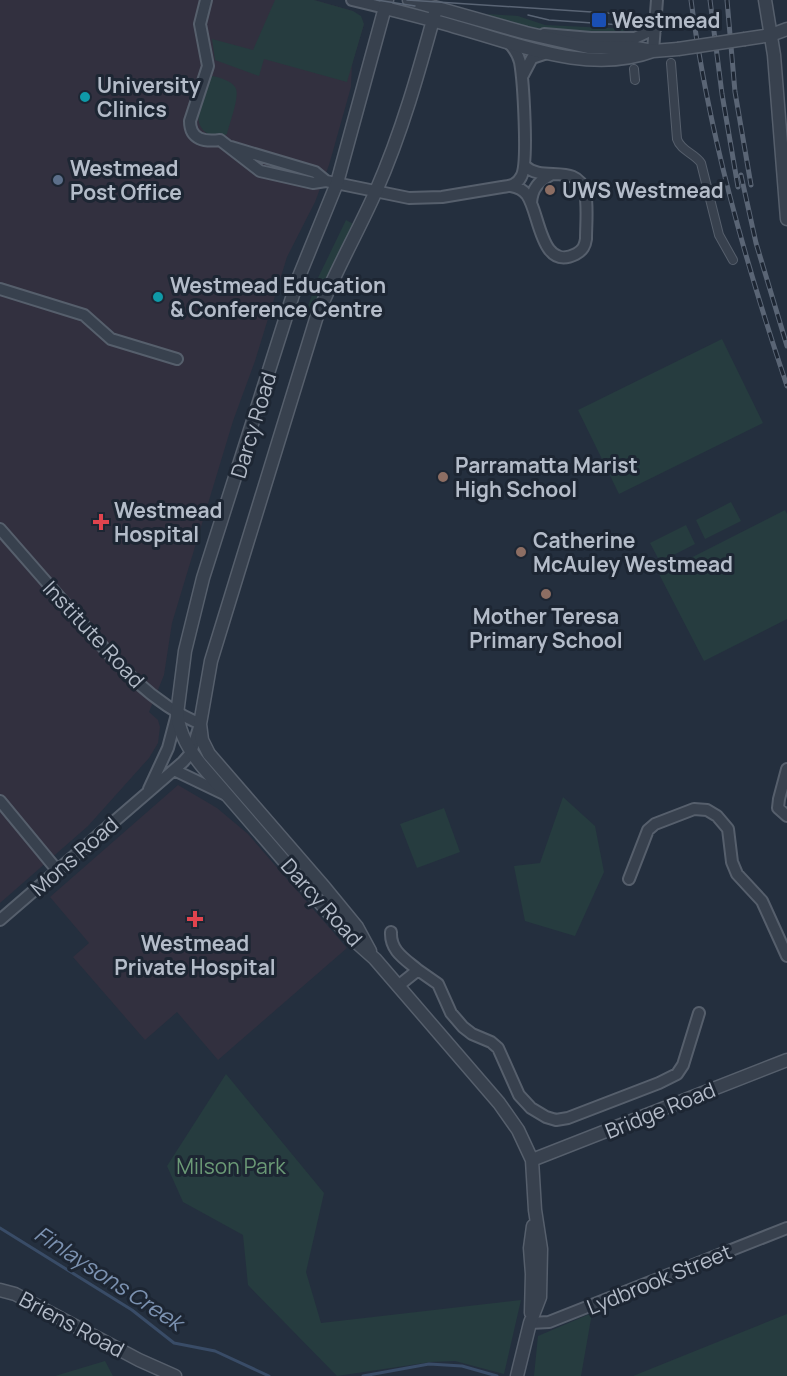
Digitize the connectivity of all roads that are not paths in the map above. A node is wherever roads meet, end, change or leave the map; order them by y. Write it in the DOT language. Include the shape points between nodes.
graph roads {
  1 [pos="206,0"];
  2 [pos="352,0"];
  3 [pos="409,0"];
  4 [pos="657,0"];
  5 [pos="765,0"];
  6 [pos="386,4"];
  7 [pos="435,15"];
  8 [pos="656,28"];
  9 [pos="787,29"];
  10 [pos="526,33"];
  11 [pos="771,35"];
  12 [pos="508,42"];
  13 [pos="653,51"];
  14 [pos="547,52"];
  15 [pos="671,63"];
  16 [pos="634,69"];
  17 [pos="522,78"];
  18 [pos="635,80"];
  19 [pos="525,166"];
  20 [pos="553,174"];
  21 [pos="332,182"];
  22 [pos="511,186"];
  23 [pos="376,192"];
  24 [pos="531,203"];
  25 [pos="787,219"];
  26 [pos="733,260"];
  27 [pos="0,289"];
  28 [pos="177,359"];
  29 [pos="0,529"];
  30 [pos="177,714"];
  31 [pos="200,724"];
  32 [pos="191,753"];
  33 [pos="787,769"];
  34 [pos="174,770"];
  35 [pos="147,792"];
  36 [pos="227,795"];
  37 [pos="0,801"];
  38 [pos="787,816"];
  39 [pos="268,822"];
  40 [pos="57,870"];
  41 [pos="293,871"];
  42 [pos="629,879"];
  43 [pos="0,920"];
  44 [pos="391,932"];
  45 [pos="787,956"];
  46 [pos="375,959"];
  47 [pos="418,970"];
  48 [pos="398,986"];
  49 [pos="699,1013"];
  50 [pos="787,1060"];
  51 [pos="532,1161"];
  52 [pos="787,1228"];
  53 [pos="0,1290"];
  54 [pos="530,1323"];
  55 [pos="175,1376"];
  56 [pos="517,1376"];
  1 -- 21 [label="street" via="200,24 208,66 190,126 194,135 201,141 220,141 260,171 313,183"];
  2 -- 6 [label="street"];
  3 -- 7 [label="street"];
  4 -- 8 [label="street"];
  5 -- 11 [label="street"];
  6 -- 7 [label="street"];
  6 -- 21 [label="street, Darcy Road"];
  7 -- 10 [label="street"];
  7 -- 12 [label="street"];
  7 -- 23 [label="street, Darcy Road" via="402,127"];
  8 -- 10 [label="street" via="635,38 591,39"];
  8 -- 13 [label="street"];
  9 -- 11 [label="street"];
  10 -- 13 [label="street" via="588,47"];
  11 -- 13 [label="street, bridge"];
  11 -- 25 [label="street"];
  12 -- 14 [label="street"];
  12 -- 17 [label="street" via="518,54"];
  13 -- 14 [label="street" via="635,58 608,59"];
  14 -- 17 [label="street" via="532,58"];
  15 -- 26 [label="street" via="677,139 701,164 719,235"];
  16 -- 18 [label="street"];
  17 -- 19 [label="street"];
  19 -- 20 [label="street" via="534,173"];
  19 -- 22 [label="street" via="520,180"];
  20 -- 24 [label="street" via="537,184"];
  20 -- 24 [label="street" via="569,174 584,189 586,239 582,250 567,257 549,251"];
  21 -- 23 [label="street"];
  21 -- 30 [label="street, Darcy Road" via="203,578 185,651"];
  22 -- 23 [label="street" via="425,198"];
  22 -- 24 [label="street" via="524,192"];
  23 -- 31 [label="street, Darcy Road" via="313,327 210,661"];
  27 -- 28 [label="street" via="84,315 111,339"];
  29 -- 30 [label="street, Institute Road" via="120,667"];
  30 -- 31 [label="street, Institute Road"];
  30 -- 32 [label="street, Darcy Road"];
  30 -- 35 [label="street, Mons Road" via="168,748"];
  31 -- 32 [label="street, Mons Road"];
  31 -- 39 [label="street, Darcy Road" via="209,754"];
  32 -- 34 [label="street, Mons Road"];
  32 -- 36 [label="street, Darcy Road"];
  33 -- 38 [label="street" via="778,808"];
  34 -- 35 [label="street, Mons Road"];
  34 -- 36 [label="street"];
  35 -- 40 [label="street, Mons Road"];
  36 -- 41 [label="street, Darcy Road"];
  37 -- 40 [label="street"];
  39 -- 41 [label="street" via="271,837"];
  39 -- 46 [label="street, Darcy Road" via="357,927"];
  40 -- 43 [label="street, Mons Road"];
  41 -- 46 [label="street, Darcy Road" via="348,935"];
  42 -- 45 [label="street" via="648,830 694,809 707,810 728,829 737,874 762,901"];
  44 -- 47 [label="street" via="397,952"];
  46 -- 48 [label="street, Darcy Road"];
  47 -- 48 [label="street"];
  47 -- 49 [label="street" via="438,984 451,1013 463,1028 498,1048 525,1102 556,1120 592,1110 677,1074"];
  48 -- 51 [label="street, Darcy Road" via="499,1103 518,1130"];
  50 -- 51 [label="street, Bridge Road"];
  51 -- 54 [label="street, Darcy Road" via="541,1280 540,1297"];
  52 -- 54 [label="street, Lydbrook Street" via="549,1322"];
  53 -- 55 [label="street, Briens Road" via="15,1294"];
  54 -- 56 [label="street, Darcy Road"];
}
